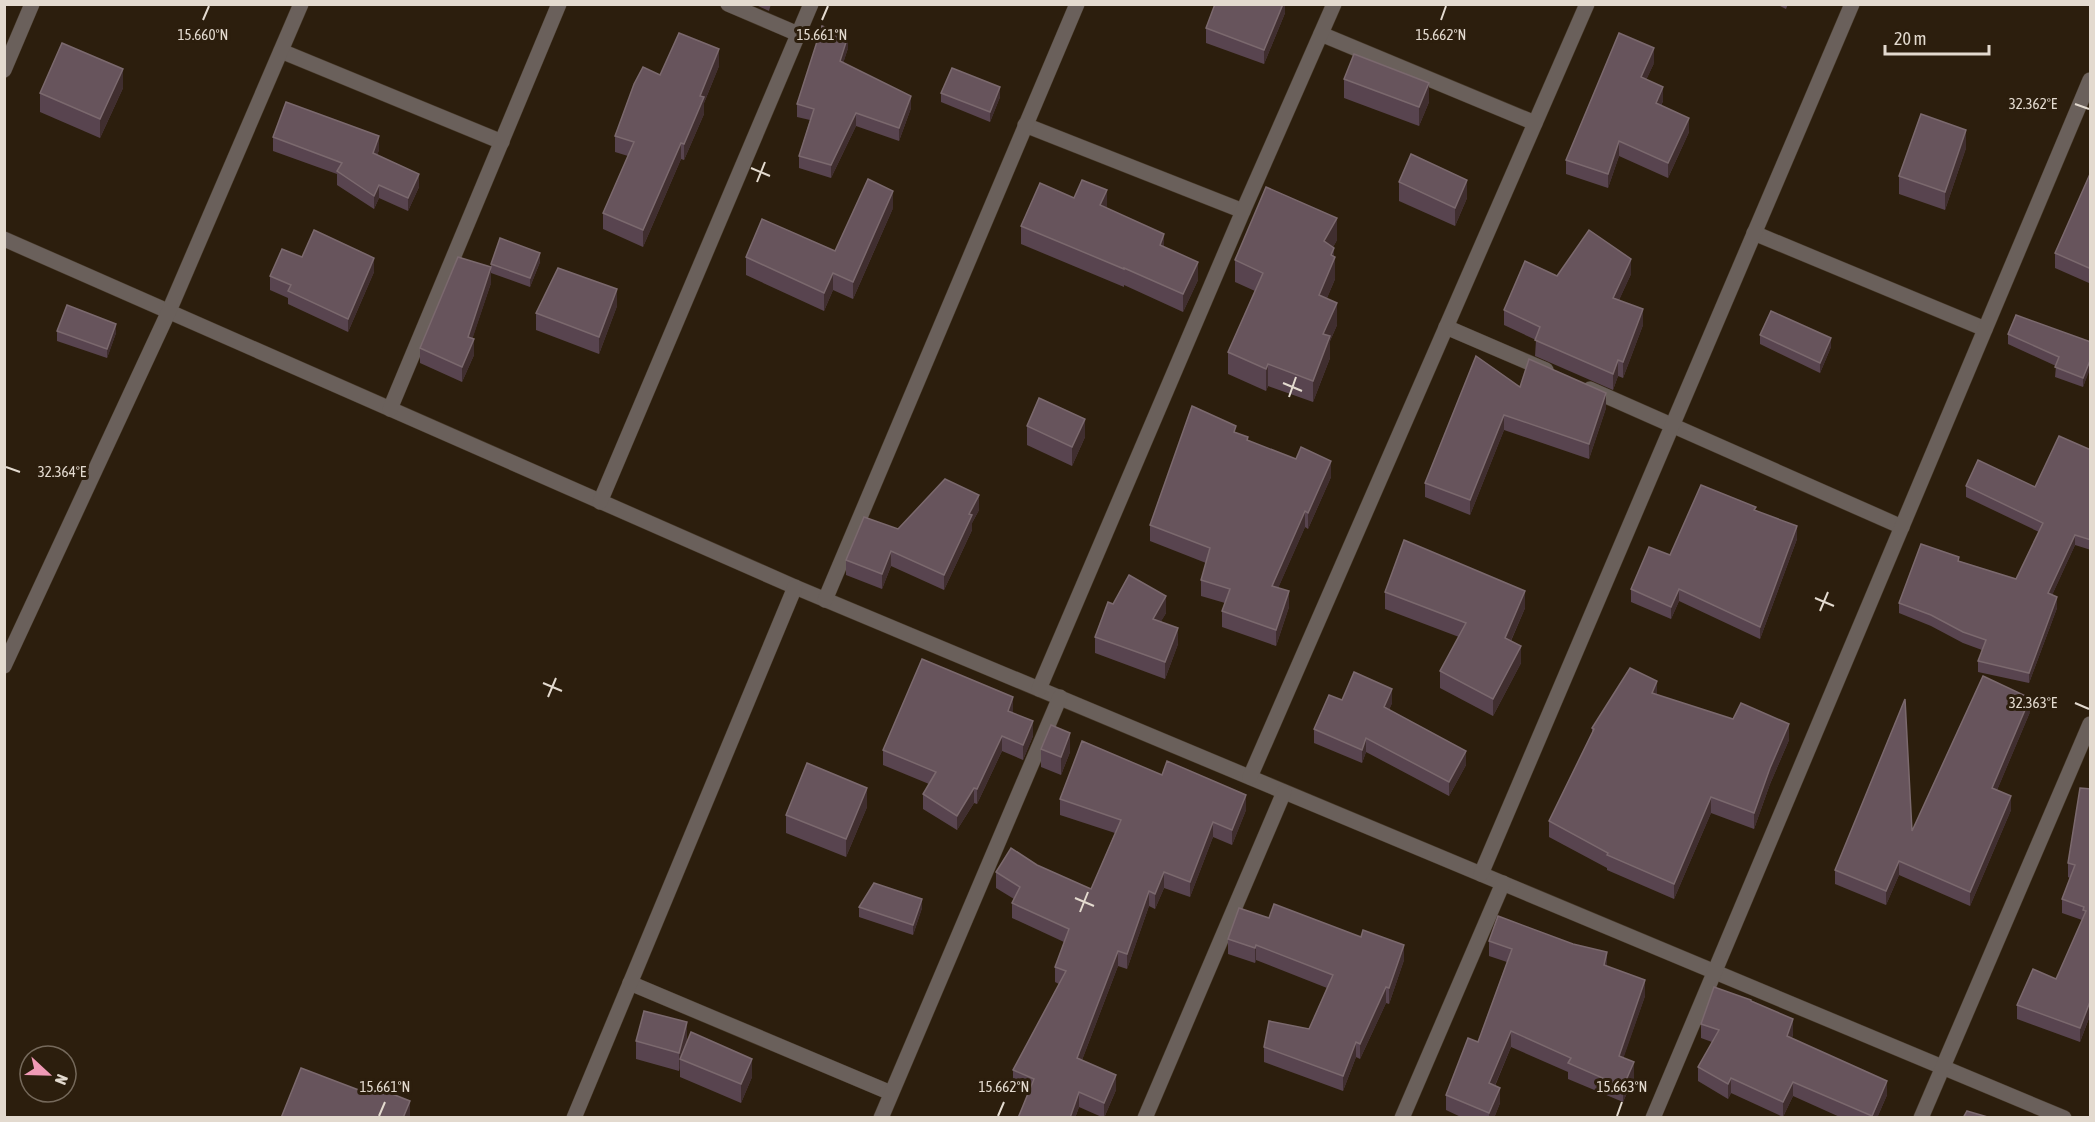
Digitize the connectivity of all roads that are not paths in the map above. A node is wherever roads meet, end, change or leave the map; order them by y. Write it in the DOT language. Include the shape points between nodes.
graph roads {
  1 [pos="32,4"];
  2 [pos="301,4"];
  3 [pos="559,4"];
  4 [pos="728,4"];
  5 [pos="811,4"];
  6 [pos="1077,4"];
  7 [pos="1334,4"];
  8 [pos="1587,4"];
  9 [pos="1852,4"];
  10 [pos="798,34"];
  11 [pos="1321,34"];
  12 [pos="281,51"];
  13 [pos="4,70"];
  14 [pos="2091,80"];
  15 [pos="1535,123"];
  16 [pos="1025,125"];
  17 [pos="502,142"];
  18 [pos="1243,211"];
  19 [pos="1754,233"];
  20 [pos="4,239"];
  21 [pos="169,311"];
  22 [pos="1446,327"];
  23 [pos="1985,329"];
  24 [pos="390,409"];
  25 [pos="1672,425"];
  26 [pos="600,502"];
  27 [pos="1902,527"];
  28 [pos="795,587"];
  29 [pos="825,600"];
  30 [pos="4,666"];
  31 [pos="1039,689"];
  32 [pos="1060,698"];
  33 [pos="2091,724"];
  34 [pos="1250,777"];
  35 [pos="1284,792"];
  36 [pos="1481,873"];
  37 [pos="1503,883"];
  38 [pos="1714,971"];
  39 [pos="630,983"];
  40 [pos="1942,1066"];
  41 [pos="891,1093"];
  42 [pos="574,1118"];
  43 [pos="881,1118"];
  44 [pos="1145,1118"];
  45 [pos="1402,1118"];
  46 [pos="1653,1118"];
  47 [pos="1921,1118"];
  48 [pos="2064,1118"];
  1 -- 13 [label="street"];
  2 -- 12 [label="street"];
  3 -- 17 [label="street"];
  4 -- 10 [label="street"];
  5 -- 10 [label="street"];
  6 -- 16 [label="street"];
  7 -- 11 [label="street"];
  8 -- 15 [label="street"];
  9 -- 19 [label="street"];
  10 -- 26 [label="street"];
  11 -- 15 [label="street"];
  11 -- 18 [label="street"];
  12 -- 17 [label="street"];
  12 -- 21 [label="street"];
  14 -- 23 [label="street"];
  15 -- 22 [label="street"];
  16 -- 18 [label="street"];
  16 -- 29 [label="street"];
  17 -- 24 [label="street"];
  18 -- 31 [label="street"];
  19 -- 23 [label="street"];
  19 -- 25 [label="street"];
  20 -- 21 [label="street"];
  21 -- 24 [label="street"];
  21 -- 30 [label="street"];
  22 -- 25 [label="street"];
  22 -- 34 [label="street"];
  23 -- 27 [label="street"];
  24 -- 26 [label="street"];
  25 -- 27 [label="street"];
  25 -- 36 [label="street"];
  26 -- 28 [label="street"];
  27 -- 38 [label="street"];
  28 -- 29 [label="street"];
  28 -- 39 [label="street"];
  29 -- 31 [label="street"];
  31 -- 32 [label="street"];
  32 -- 34 [label="street"];
  32 -- 41 [label="street"];
  33 -- 40 [label="street"];
  34 -- 35 [label="street"];
  35 -- 36 [label="street"];
  35 -- 44 [label="street"];
  36 -- 37 [label="street"];
  37 -- 38 [label="street"];
  37 -- 45 [label="street"];
  38 -- 40 [label="street"];
  38 -- 46 [label="street"];
  39 -- 41 [label="street"];
  39 -- 42 [label="street"];
  40 -- 47 [label="street"];
  40 -- 48 [label="street"];
  41 -- 43 [label="street"];
}
